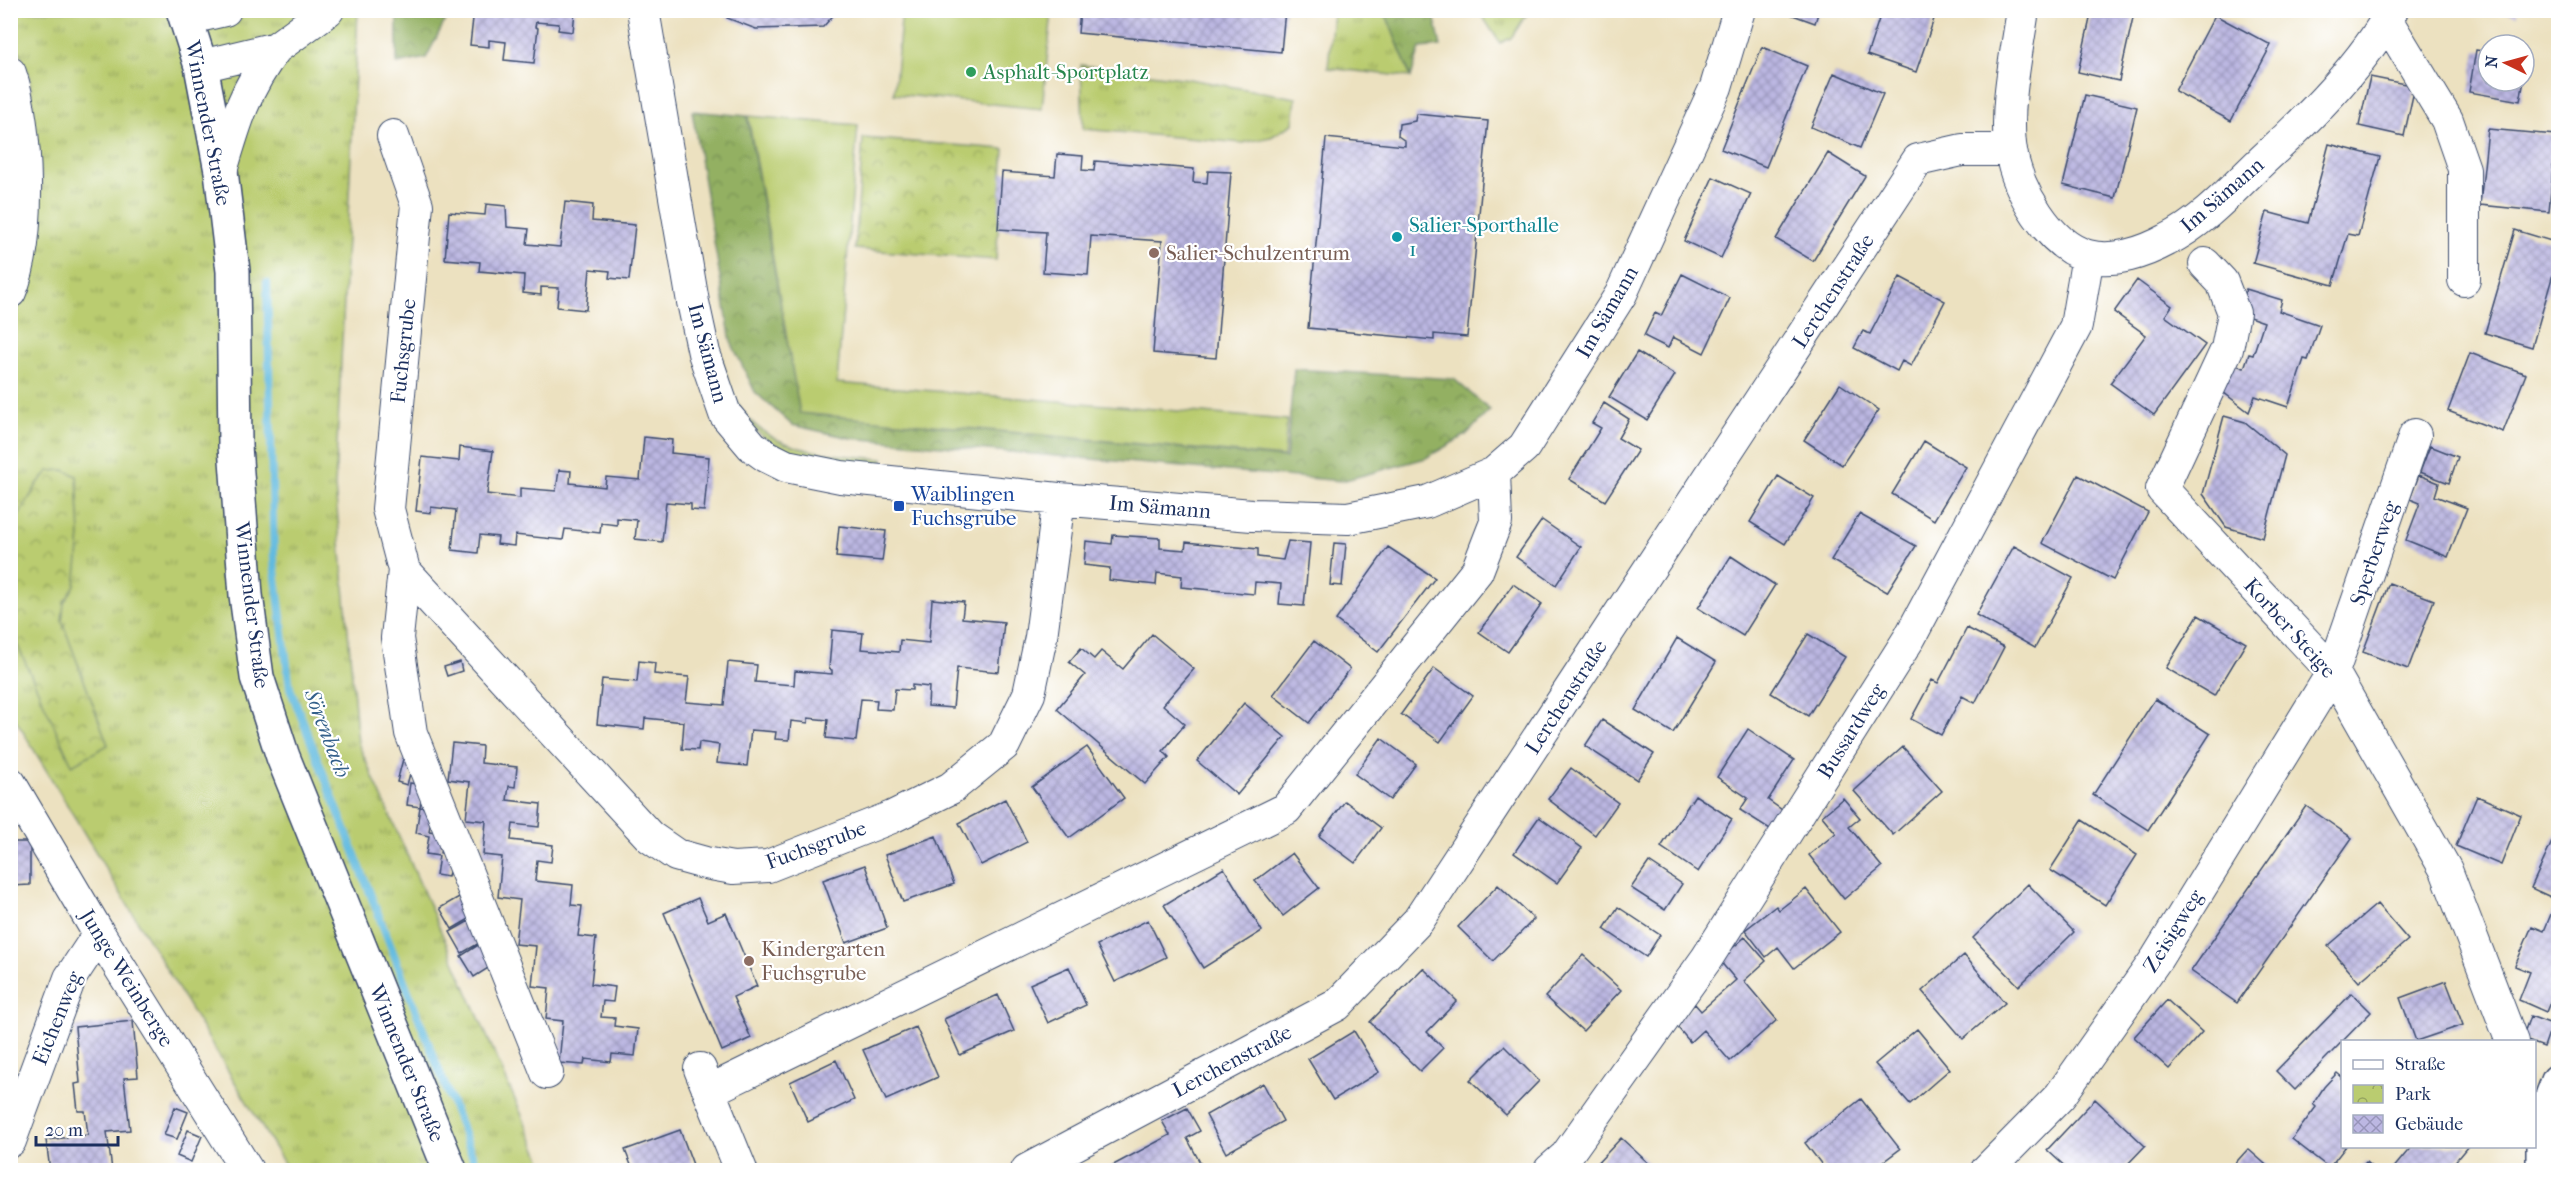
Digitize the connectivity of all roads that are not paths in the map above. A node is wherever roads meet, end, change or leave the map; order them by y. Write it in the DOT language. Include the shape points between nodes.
graph roads {
  1 [pos="225,10"];
  2 [pos="328,10"];
  3 [pos="644,10"];
  4 [pos="1739,10"];
  5 [pos="2023,10"];
  6 [pos="185,15"];
  7 [pos="2389,16"];
  8 [pos="276,48"];
  9 [pos="201,66"];
  10 [pos="10,73"];
  11 [pos="393,135"];
  12 [pos="2011,150"];
  13 [pos="221,171"];
  14 [pos="2088,256"];
  15 [pos="2205,264"];
  16 [pos="2464,280"];
  17 [pos="10,292"];
  18 [pos="2415,435"];
  19 [pos="1494,473"];
  20 [pos="1059,499"];
  21 [pos="404,570"];
  22 [pos="2333,672"];
  23 [pos="10,783"];
  24 [pos="99,934"];
  25 [pos="2512,1040"];
  26 [pos="547,1073"];
  27 [pos="2559,1081"];
  28 [pos="2539,1109"];
  29 [pos="10,1141"];
  30 [pos="246,1170"];
  31 [pos="450,1170"];
  32 [pos="741,1170"];
  33 [pos="1027,1170"];
  34 [pos="1550,1170"];
  35 [pos="1987,1170"];
  36 [pos="2543,1170"];
  1 -- 6 [label="street"];
  2 -- 8 [label="street"];
  3 -- 20 [label="street, Im Sämann" via="693,302 704,353 724,414 752,446 786,466 841,477"];
  4 -- 19 [label="street, Im Sämann" via="1716,87 1621,294 1524,447"];
  5 -- 12 [label="street, Im Sämann" via="2011,101"];
  6 -- 9 [label="street, Winnender Straße"];
  7 -- 14 [label="street, Im Sämann" via="2303,123 2197,221 2136,254"];
  7 -- 16 [label="street" via="2447,120 2464,169"];
  8 -- 9 [label="street"];
  8 -- 13 [label="street" via="246,94"];
  9 -- 13 [label="street, Winnender Straße"];
  10 -- 17 [label="street" via="22,126 24,230"];
  11 -- 21 [label="street, Fuchsgrube" via="417,205 388,509"];
  12 -- 14 [label="street, Im Sämann" via="2021,187 2040,220"];
  12 -- 33 [label="street, Lerchenstraße" via="1962,150 1918,160 1418,921 1337,1005"];
  13 -- 31 [label="street, Winnender Straße" via="233,271 236,457 246,595 257,678 283,757"];
  14 -- 34 [label="street, Bussardweg" via="2076,326 1910,637 1707,958 1566,1156"];
  15 -- 22 [label="street, Korber Steige" via="2222,282 2234,313 2227,349 2162,489"];
  18 -- 22 [label="street, Sperberweg"];
  19 -- 20 [label="street, Im Sämann" via="1427,502 1348,518 1252,515"];
  19 -- 32 [label="street" via="1496,522 1477,571 1286,809 705,1080"];
  20 -- 21 [label="street, Fuchsgrube" via="1041,637 1029,694 1004,745 951,788 892,817 768,867 734,868 705,863 676,855 650,837"];
  21 -- 26 [label="street, Fuchsgrube" via="397,638 411,734"];
  22 -- 25 [label="street, Korber Steige" via="2446,870"];
  22 -- 35 [label="street, Zeisigweg" via="2157,958 2060,1096"];
  23 -- 24 [label="street, Junge Weinberge"];
  24 -- 29 [label="street, Eichenweg" via="70,978"];
  24 -- 30 [label="street, Junge Weinberge"];
  27 -- 28 [label="street"];
  28 -- 36 [label="street"];
}
